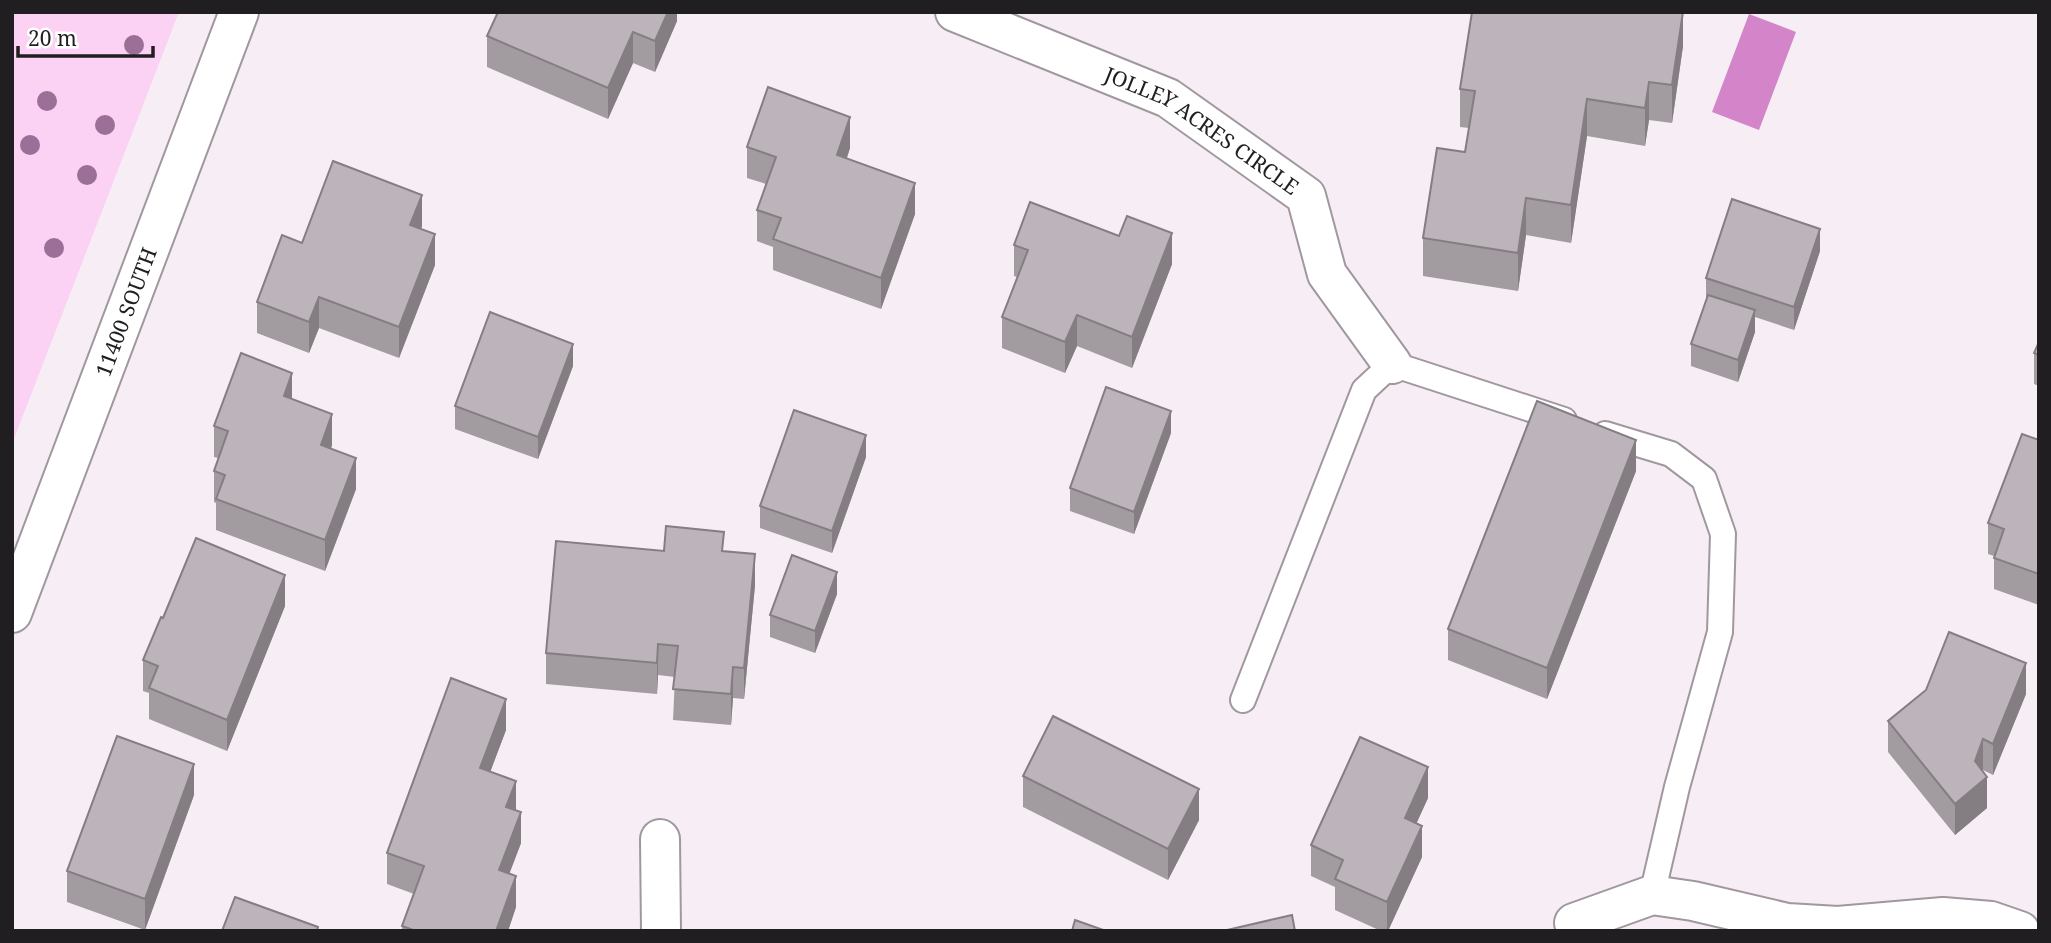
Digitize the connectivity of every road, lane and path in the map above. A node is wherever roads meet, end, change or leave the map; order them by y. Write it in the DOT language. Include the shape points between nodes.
graph roads {
  1 [pos="239,12"];
  2 [pos="955,12"];
  3 [pos="1392,364"];
  4 [pos="12,613"];
  5 [pos="1242,700"];
  6 [pos="660,839"];
  7 [pos="1652,895"];
  8 [pos="1574,923"];
  9 [pos="661,931"];
  10 [pos="2020,931"];
  1 -- 4 [label="street, 11400 SOUTH"];
  2 -- 3 [label="street, JOLLEY ACRES CIRCLE" via="1168,98 1306,197 1327,274"];
  3 -- 5 [label="lane" via="1364,390"];
  3 -- 7 [label="lane" via="1671,454 1704,478 1723,534 1720,632"];
  6 -- 9 [label="street"];
  7 -- 8 [label="street"];
  7 -- 10 [label="street" via="1787,923 1838,926 1943,917 1991,921"];
}
